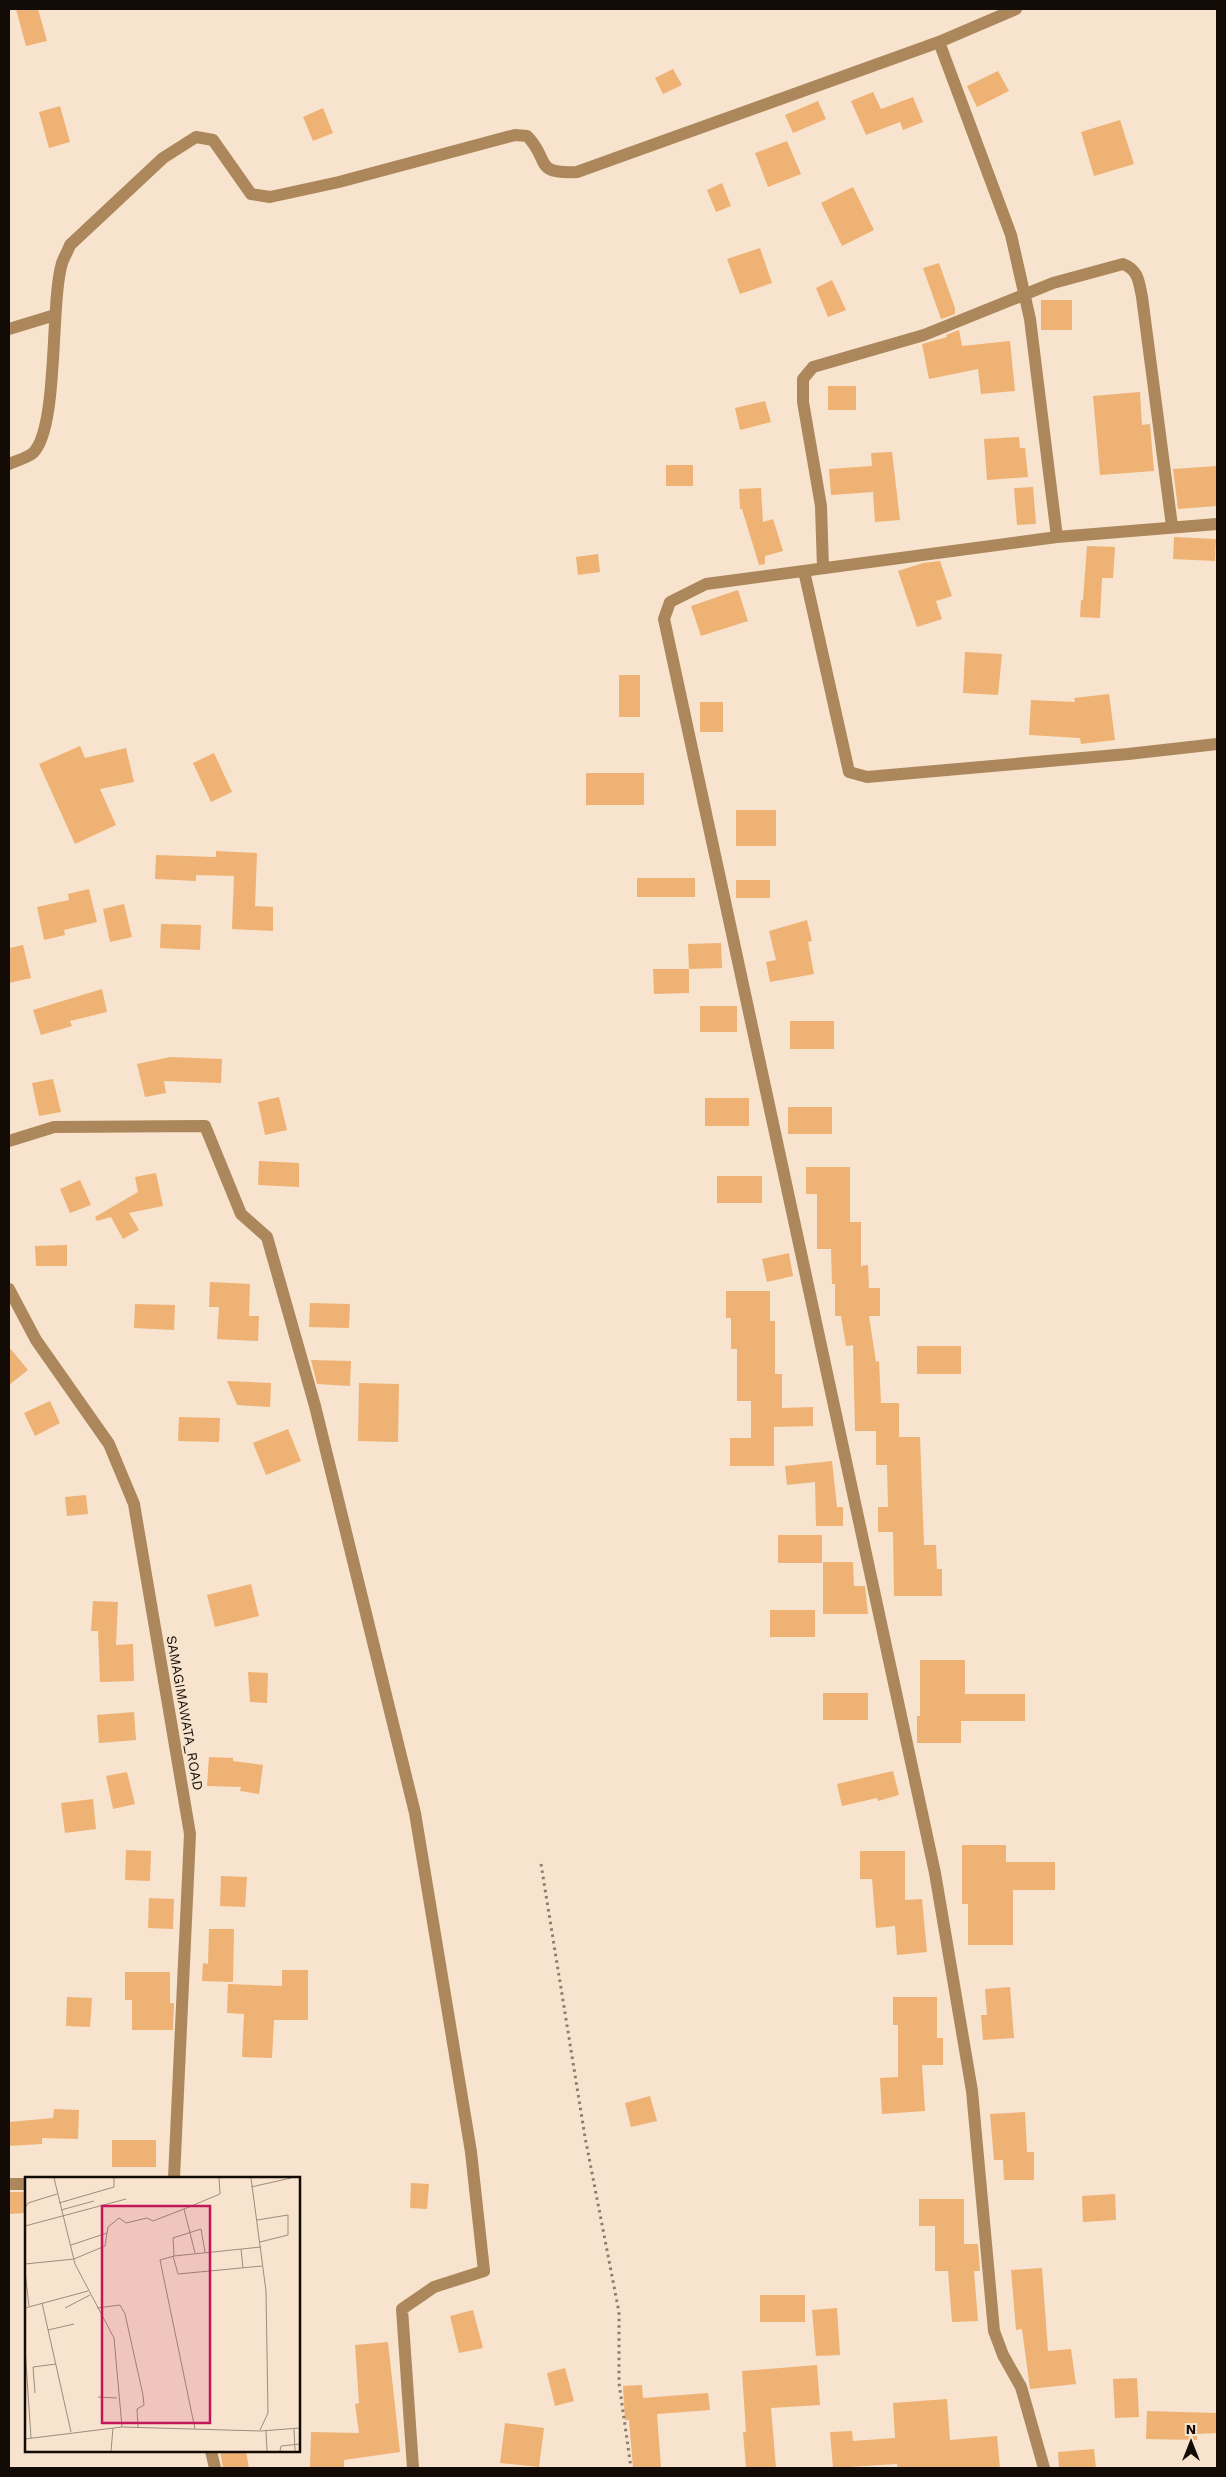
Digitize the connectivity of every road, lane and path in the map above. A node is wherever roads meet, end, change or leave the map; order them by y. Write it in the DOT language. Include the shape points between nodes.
graph roads {
  1 [pos="1016,9"];
  2 [pos="939,42"];
  3 [pos="1024,294"];
  4 [pos="55,315"];
  5 [pos="9,329"];
  6 [pos="9,464"];
  7 [pos="1217,524"];
  8 [pos="1172,526"];
  9 [pos="1056,537"];
  10 [pos="823,568"];
  11 [pos="804,571"];
  12 [pos="1217,744"];
  13 [pos="9,1141"];
  14 [pos="9,1289"];
  15 [pos="541,1864"];
  16 [pos="174,2177"];
  17 [pos="9,2184"];
  18 [pos="25,2184"];
  19 [pos="211,2452"];
  20 [pos="215,2468"];
  21 [pos="413,2468"];
  22 [pos="631,2468"];
  23 [pos="1044,2468"];
  1 -- 2 [label="street"];
  2 -- 3 [label="street" via="1011,235"];
  2 -- 4 [label="street" via="577,172 557,173 546,167 534,143 527,136 516,135 270,197 251,194 213,140 196,137 163,158 70,245 62,263"];
  3 -- 8 [label="street" via="1124,264 1132,267 1138,276"];
  3 -- 9 [label="street" via="1042,405"];
  3 -- 10 [label="street" via="924,335 814,366 803,379 803,402 821,506"];
  4 -- 5 [label="street"];
  4 -- 6 [label="street" via="46,423 40,443 32,454"];
  7 -- 8 [label="street"];
  8 -- 9 [label="street"];
  9 -- 10 [label="street"];
  10 -- 11 [label="street"];
  11 -- 12 [label="street" via="849,772 867,777"];
  11 -- 23 [label="street" via="706,584 670,602 664,619 935,1873 972,2091 994,2331 1021,2387"];
  13 -- 21 [label="street" via="54,1127 205,1126 241,1214 267,1237 315,1406 415,1813 471,2152 484,2271 434,2287 402,2309"];
  14 -- 16 [label="street, SAMAGIMAWATA_ROAD" via="36,1340 109,1444 134,1504 190,1834"];
  15 -- 22 [label="path" via="584,2137 619,2312 619,2383"];
  17 -- 18 [label="street"];
  19 -- 20 [label="street"];
}
